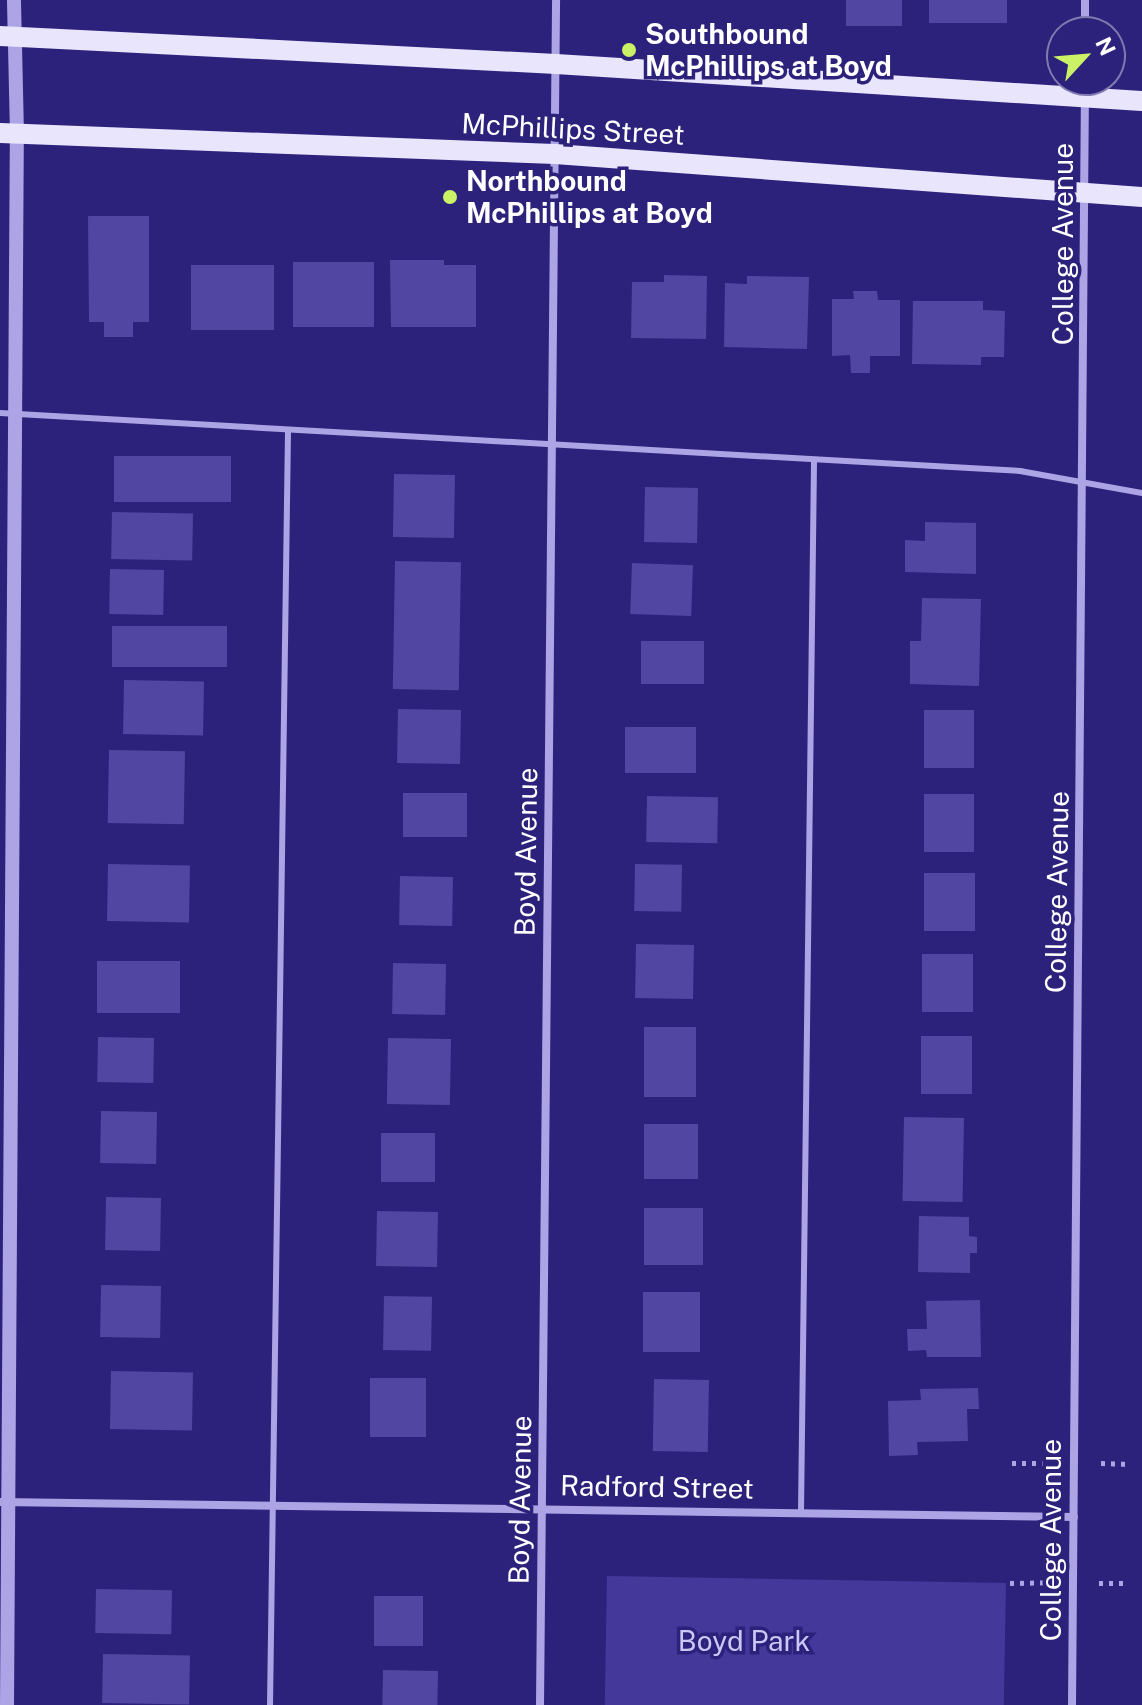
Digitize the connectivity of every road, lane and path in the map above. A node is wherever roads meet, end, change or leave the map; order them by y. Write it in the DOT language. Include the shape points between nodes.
graph roads {
  1 [pos="14,0"];
  2 [pos="556,0"];
  3 [pos="7,36"];
  4 [pos="556,64"];
  5 [pos="1046,86"];
  6 [pos="1085,96"];
  7 [pos="1120,96"];
  8 [pos="1142,101"];
  9 [pos="8,133"];
  10 [pos="555,154"];
  11 [pos="1087,194"];
  12 [pos="1142,197"];
  13 [pos="8,413"];
  14 [pos="288,431"];
  15 [pos="552,447"];
  16 [pos="814,461"];
  17 [pos="1084,482"];
  18 [pos="1142,493"];
  19 [pos="4,1502"];
  20 [pos="272,1505"];
  21 [pos="541,1508"];
  22 [pos="801,1512"];
  23 [pos="1074,1517"];
  24 [pos="7,1705"];
  25 [pos="270,1705"];
  26 [pos="540,1705"];
  27 [pos="1072,1705"];
  1 -- 3 [label="street"];
  2 -- 4 [label="street, Boyd Avenue"];
  3 -- 4 [label="main road"];
  3 -- 9 [label="street"];
  4 -- 5 [label="main road"];
  4 -- 10 [label="street, Boyd Avenue"];
  6 -- 11 [label="street, College Avenue"];
  7 -- 8 [label="main road"];
  9 -- 10 [label="main road, McPhillips Street"];
  9 -- 13 [label="street"];
  10 -- 11 [label="main road, McPhillips Street"];
  10 -- 15 [label="street, Boyd Avenue"];
  11 -- 12 [label="main road, McPhillips Street"];
  11 -- 17 [label="street, College Avenue"];
  13 -- 14 [label="lane"];
  13 -- 19 [label="street"];
  14 -- 15 [label="lane"];
  14 -- 20 [label="lane"];
  15 -- 16 [label="lane"];
  15 -- 21 [label="street, Boyd Avenue"];
  16 -- 17 [label="lane" via="1020,471"];
  16 -- 22 [label="lane"];
  17 -- 18 [label="lane"];
  17 -- 23 [label="street, College Avenue"];
  19 -- 20 [label="street, Radford Street"];
  19 -- 24 [label="street"];
  20 -- 21 [label="street, Radford Street"];
  20 -- 25 [label="lane"];
  21 -- 22 [label="street, Radford Street"];
  21 -- 26 [label="street, Boyd Avenue"];
  22 -- 23 [label="street, Radford Street"];
  23 -- 27 [label="street, College Avenue"];
}
